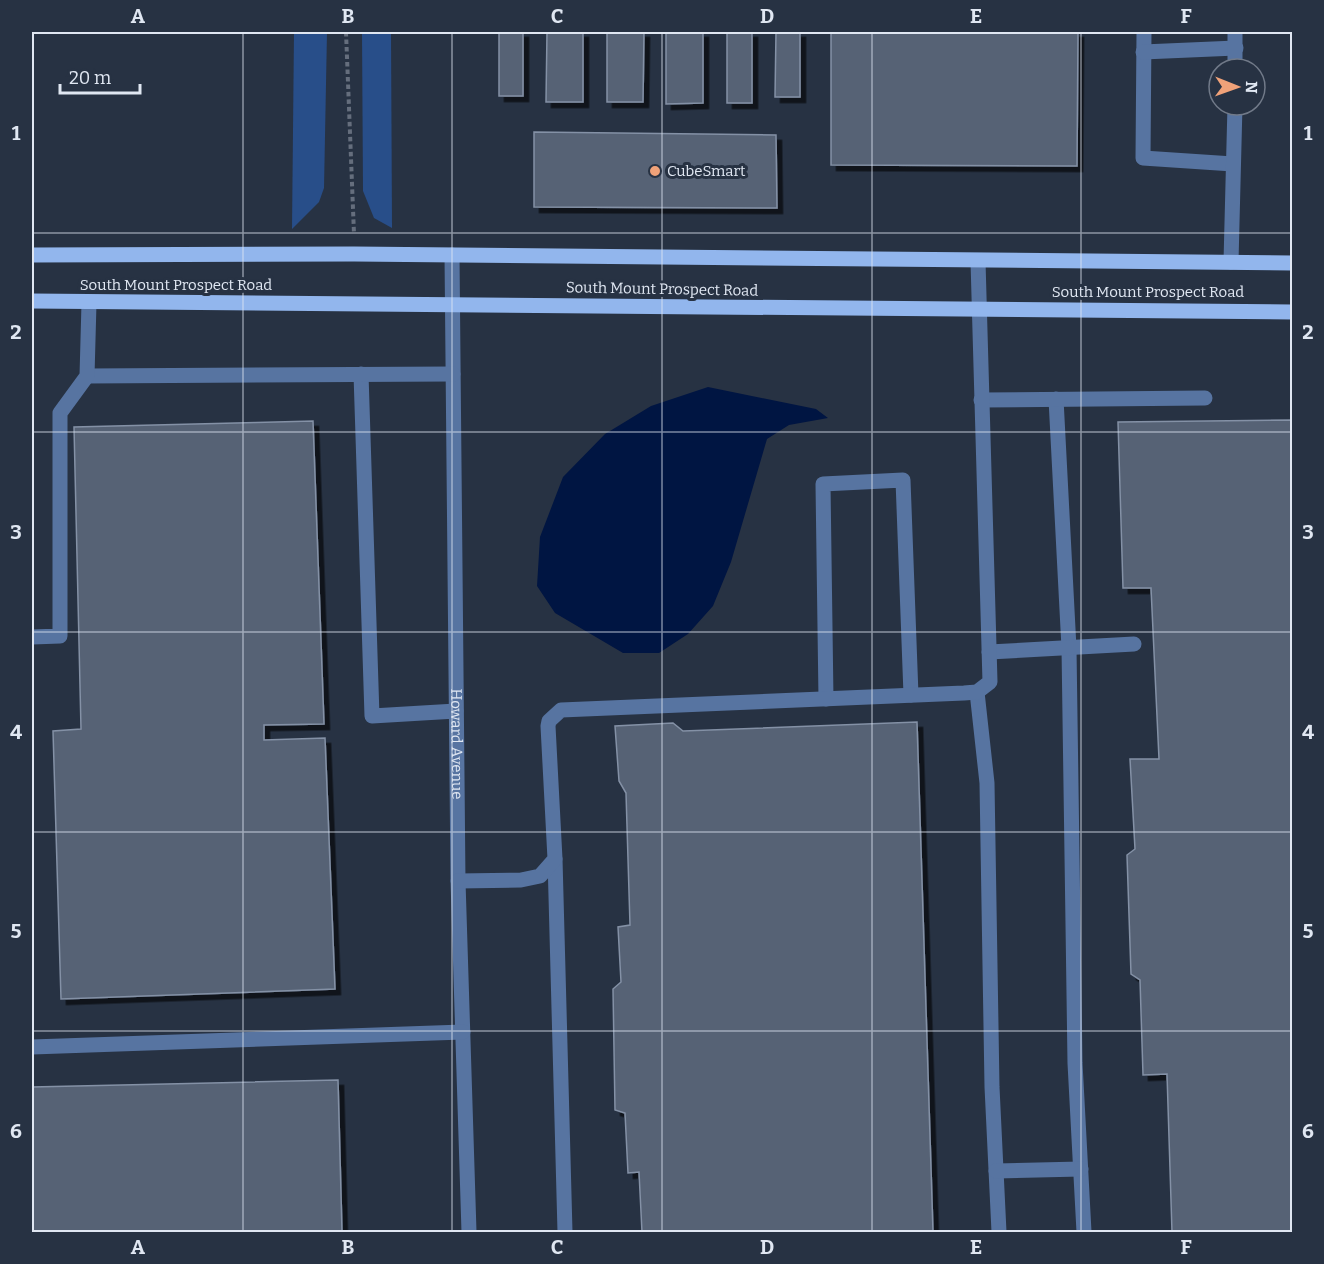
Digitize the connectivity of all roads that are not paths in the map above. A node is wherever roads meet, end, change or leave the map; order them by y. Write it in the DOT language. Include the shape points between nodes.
graph roads {
  1 [pos="1144,32"];
  2 [pos="1236,32"];
  3 [pos="1236,48"];
  4 [pos="1143,52"];
  5 [pos="1236,57"];
  6 [pos="1235,117"];
  7 [pos="1233,164"];
  8 [pos="32,255"];
  9 [pos="452,255"];
  10 [pos="978,261"];
  11 [pos="1231,262"];
  12 [pos="1293,263"];
  13 [pos="32,302"];
  14 [pos="88,303"];
  15 [pos="452,304"];
  16 [pos="978,309"];
  17 [pos="1293,312"];
  18 [pos="361,374"];
  19 [pos="453,374"];
  20 [pos="87,376"];
  21 [pos="1205,398"];
  22 [pos="1056,399"];
  23 [pos="981,400"];
  24 [pos="32,638"];
  25 [pos="1134,644"];
  26 [pos="1070,648"];
  27 [pos="989,652"];
  28 [pos="977,692"];
  29 [pos="911,695"];
  30 [pos="826,699"];
  31 [pos="456,711"];
  32 [pos="555,860"];
  33 [pos="458,881"];
  34 [pos="463,1032"];
  35 [pos="32,1047"];
  36 [pos="1081,1169"];
  37 [pos="996,1171"];
  38 [pos="469,1233"];
  39 [pos="565,1233"];
  40 [pos="999,1233"];
  41 [pos="1084,1233"];
  1 -- 4 [label="street"];
  2 -- 3 [label="street"];
  3 -- 4 [label="street"];
  3 -- 5 [label="street"];
  4 -- 7 [label="street" via="1143,158"];
  6 -- 7 [label="street"];
  7 -- 11 [label="street"];
  8 -- 9 [label="main road, South Mount Prospect Road"];
  9 -- 10 [label="main road, South Mount Prospect Road"];
  9 -- 15 [label="street, Howard Avenue"];
  10 -- 11 [label="main road, South Mount Prospect Road"];
  10 -- 16 [label="street"];
  11 -- 12 [label="main road, South Mount Prospect Road"];
  13 -- 14 [label="main road, South Mount Prospect Road"];
  14 -- 15 [label="main road, South Mount Prospect Road"];
  14 -- 20 [label="street"];
  15 -- 16 [label="main road, South Mount Prospect Road"];
  15 -- 19 [label="street, Howard Avenue"];
  16 -- 17 [label="main road, South Mount Prospect Road"];
  16 -- 23 [label="street"];
  18 -- 19 [label="street"];
  18 -- 20 [label="street"];
  18 -- 31 [label="street" via="372,716"];
  19 -- 31 [label="street, Howard Avenue"];
  20 -- 24 [label="street" via="60,413 60,636"];
  21 -- 22 [label="street"];
  22 -- 23 [label="street"];
  22 -- 26 [label="street"];
  23 -- 27 [label="street"];
  25 -- 26 [label="street"];
  26 -- 27 [label="street"];
  26 -- 36 [label="street" via="1075,1063"];
  27 -- 28 [label="street" via="990,682"];
  28 -- 29 [label="street"];
  28 -- 37 [label="street" via="987,783"];
  29 -- 30 [label="street"];
  29 -- 30 [label="street" via="903,480 823,484"];
  30 -- 32 [label="street" via="561,710 548,726"];
  31 -- 33 [label="street, Howard Avenue"];
  32 -- 33 [label="street" via="540,876"];
  32 -- 39 [label="street"];
  33 -- 34 [label="street, Howard Avenue"];
  34 -- 35 [label="street"];
  34 -- 38 [label="street, Howard Avenue"];
  36 -- 37 [label="street"];
  36 -- 41 [label="street"];
  37 -- 40 [label="street"];
}
